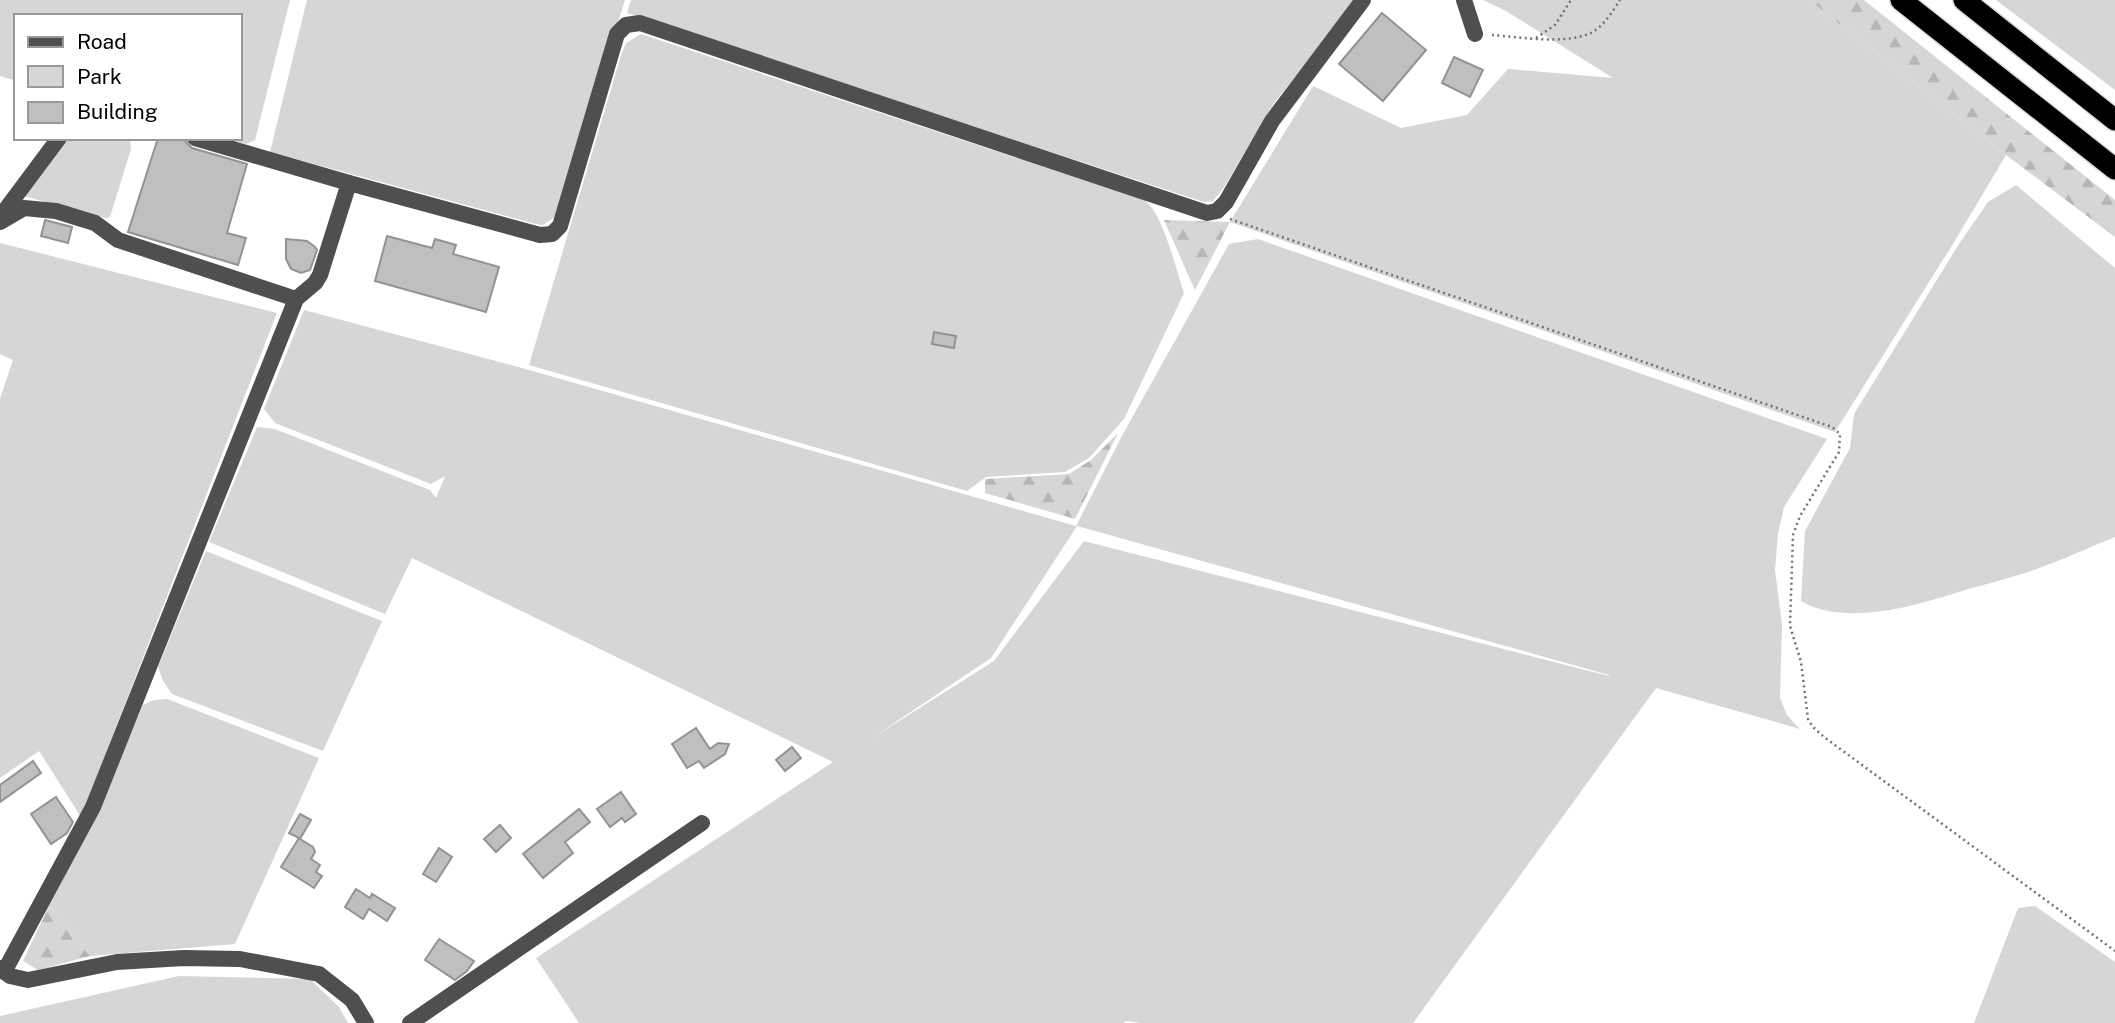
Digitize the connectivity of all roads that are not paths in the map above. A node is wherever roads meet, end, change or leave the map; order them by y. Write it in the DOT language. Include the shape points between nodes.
graph roads {
  1 [pos="1363,0"];
  2 [pos="1464,0"];
  3 [pos="1900,0"];
  4 [pos="1964,0"];
  5 [pos="1475,34"];
  6 [pos="2115,120"];
  7 [pos="58,140"];
  8 [pos="202,140"];
  9 [pos="2115,169"];
  10 [pos="349,183"];
  11 [pos="0,217"];
  12 [pos="0,222"];
  13 [pos="296,299"];
  14 [pos="702,823"];
  15 [pos="4,975"];
  16 [pos="366,1023"];
  17 [pos="410,1023"];
  1 -- 10 [label="street" via="1272,121 1226,202 1207,213 640,23 626,25 617,34 560,226 552,234 540,235"];
  2 -- 5 [label="street"];
  3 -- 9 [label="highway"];
  4 -- 6 [label="highway"];
  7 -- 11 [label="street"];
  8 -- 10 [label="street"];
  10 -- 13 [label="street" via="320,275"];
  12 -- 13 [label="street" via="24,208 56,211 95,223 118,240"];
  13 -- 15 [label="street" via="93,807"];
  14 -- 17 [label="street"];
  15 -- 16 [label="street" via="28,980 117,962 240,959 319,974 352,1000"];
}
